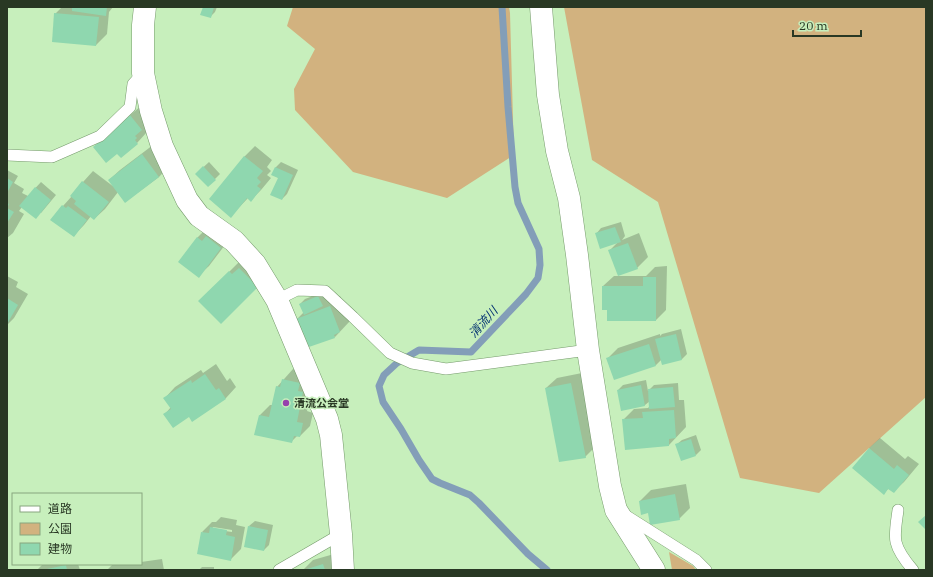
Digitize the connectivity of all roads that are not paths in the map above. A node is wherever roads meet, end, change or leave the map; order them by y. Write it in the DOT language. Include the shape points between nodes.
graph roads {
  1 [pos="145,7"];
  2 [pos="541,7"];
  3 [pos="143,73"];
  4 [pos="7,154"];
  5 [pos="277,300"];
  6 [pos="588,350"];
  7 [pos="616,510"];
  8 [pos="898,510"];
  9 [pos="341,534"];
  10 [pos="279,570"];
  11 [pos="343,570"];
  12 [pos="654,570"];
  13 [pos="706,570"];
  14 [pos="913,570"];
  1 -- 3 [label="street"];
  2 -- 6 [label="street" via="548,95 577,255"];
  3 -- 4 [label="lane" via="133,84 130,107 100,136 52,157"];
  3 -- 5 [label="street" via="162,146 187,200 199,216 234,241 255,264"];
  5 -- 6 [label="lane" via="297,290 325,291 390,353 412,363 446,369"];
  5 -- 9 [label="street" via="327,419"];
  6 -- 7 [label="street"];
  7 -- 12 [label="street"];
  7 -- 13 [label="lane" via="696,560"];
  8 -- 14 [label="lane" via="896,542 904,560"];
  9 -- 10 [label="lane"];
  9 -- 11 [label="street"];
}
